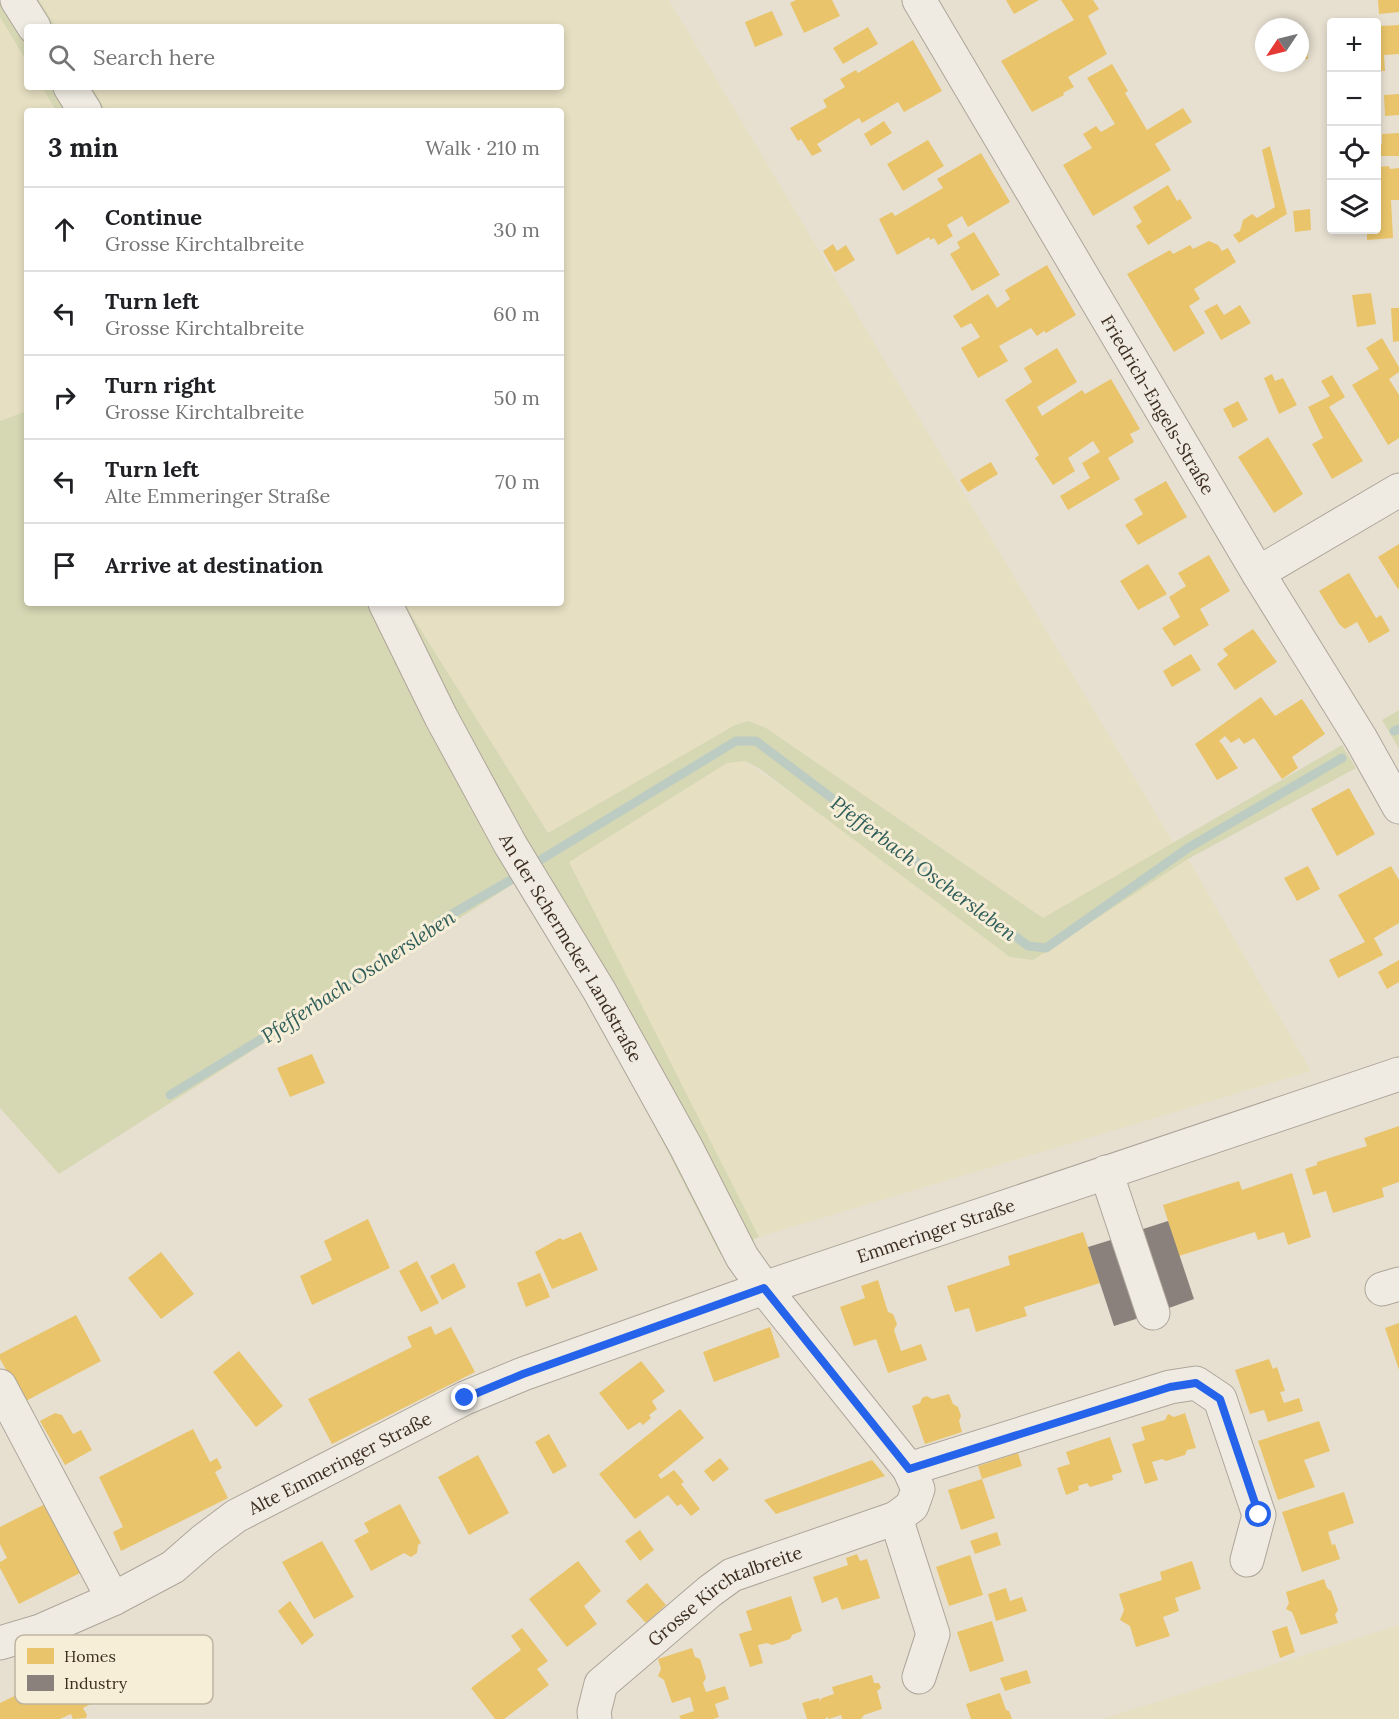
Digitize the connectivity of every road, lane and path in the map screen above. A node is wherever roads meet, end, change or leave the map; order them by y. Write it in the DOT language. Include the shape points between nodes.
graph roads {
  1 [pos="17,0"];
  2 [pos="919,0"];
  3 [pos="32,24"];
  4 [pos="72,90"];
  5 [pos="83,108"];
  6 [pos="1399,490"];
  7 [pos="1258,573"];
  8 [pos="386,606"];
  9 [pos="1399,807"];
  10 [pos="1399,1074"];
  11 [pos="1106,1172"];
  12 [pos="764,1288"];
  13 [pos="1154,1313"];
  14 [pos="0,1386"];
  15 [pos="909,1469"];
  16 [pos="896,1518"];
  17 [pos="1247,1560"];
  18 [pos="113,1599"];
  19 [pos="27,1635"];
  20 [pos="15,1638"];
  21 [pos="0,1643"];
  22 [pos="919,1677"];
  23 [pos="595,1719"];
  1 -- 3 [label="street"];
  2 -- 7 [label="street, Friedrich-Engels-Straße"];
  4 -- 5 [label="street"];
  6 -- 7 [label="street"];
  7 -- 9 [label="street, Friedrich-Engels-Straße"];
  8 -- 12 [label="street, An der Schermcker Landstraße" via="510,844 600,993 742,1257"];
  10 -- 11 [label="street, Emmeringer Straße"];
  11 -- 12 [label="street, Emmeringer Straße"];
  11 -- 13 [label="street"];
  12 -- 15 [label="street, Grosse Kirchtalbreite"];
  12 -- 18 [label="street, Alte Emmeringer Straße" via="465,1398 236,1516 173,1567"];
  14 -- 18 [label="street"];
  15 -- 16 [label="street, Grosse Kirchtalbreite" via="918,1489 912,1506"];
  15 -- 17 [label="street" via="1170,1387 1196,1383 1220,1399 1259,1515"];
  16 -- 22 [label="street" via="933,1634"];
  16 -- 23 [label="street, Grosse Kirchtalbreite" via="732,1575 601,1684"];
  18 -- 19 [label="street, Alte Emmeringer Straße"];
  20 -- 21 [label="street, Alte Emmeringer Straße"];
}
